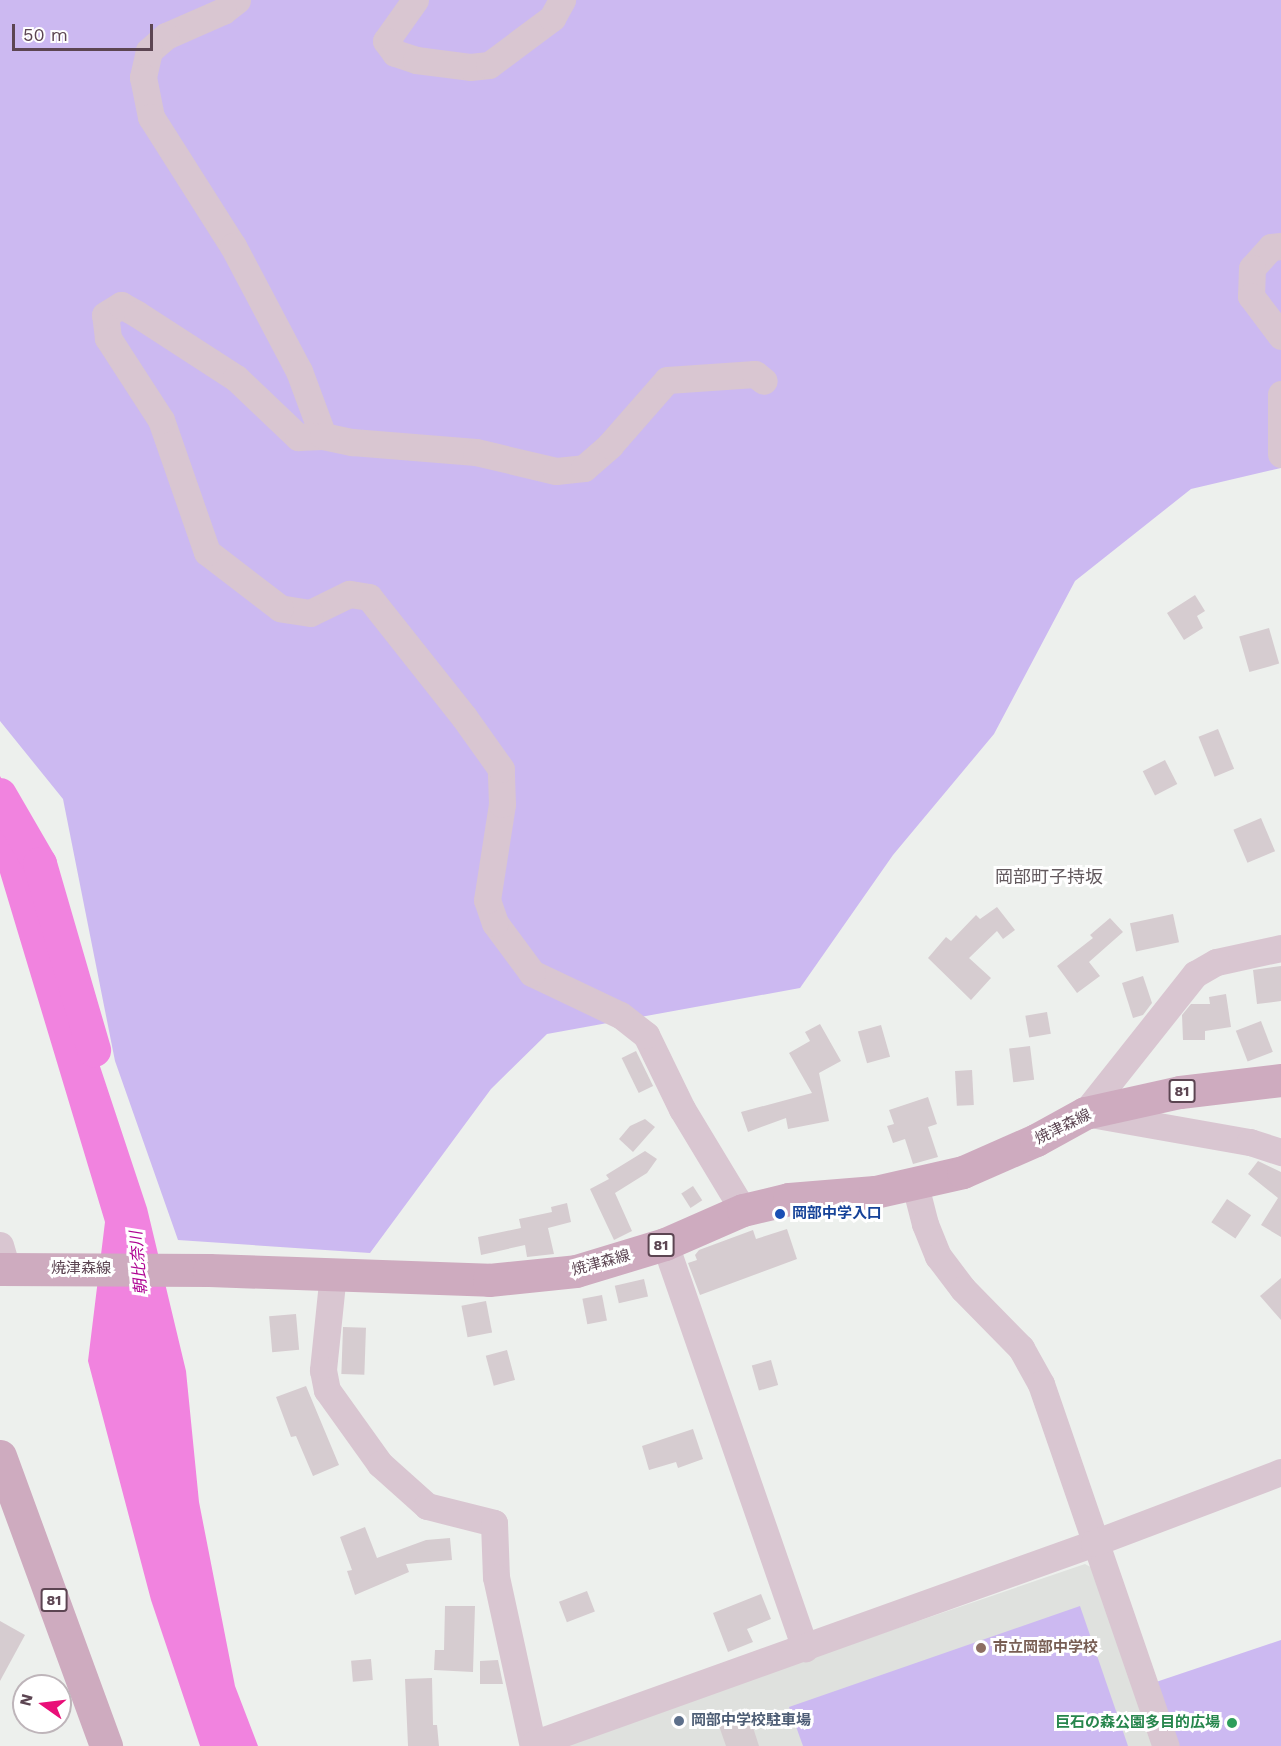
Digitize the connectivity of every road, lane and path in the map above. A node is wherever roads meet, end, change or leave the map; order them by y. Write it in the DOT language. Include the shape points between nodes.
graph roads {
  1 [pos="237,0"];
  2 [pos="416,0"];
  3 [pos="562,0"];
  4 [pos="1281,246"];
  5 [pos="1281,336"];
  6 [pos="764,381"];
  7 [pos="1281,394"];
  8 [pos="323,436"];
  9 [pos="1281,454"];
  10 [pos="1281,948"];
  11 [pos="1281,1080"];
  12 [pos="1085,1113"];
  13 [pos="1281,1152"];
  14 [pos="915,1185"];
  15 [pos="743,1210"];
  16 [pos="664,1244"];
  17 [pos="9,1263"];
  18 [pos="333,1273"];
  19 [pos="0,1456"];
  20 [pos="1281,1472"];
  21 [pos="1094,1543"];
  22 [pos="805,1648"];
  23 [pos="533,1745"];
  24 [pos="106,1746"];
  25 [pos="1166,1746"];
  1 -- 8 [label="street" via="223,11 166,36 149,51 143,77 151,117 232,246 299,371"];
  2 -- 3 [label="street" via="386,41 395,53 416,60 470,67 489,65 499,59 552,18"];
  4 -- 5 [label="street" via="1271,247 1252,268 1251,296"];
  6 -- 8 [label="street" via="755,374 667,380 610,445 584,468 556,471 476,452"];
  7 -- 9 [label="street"];
  8 -- 15 [label="street" via="298,437 236,378 122,305 105,315 108,338 161,420 207,552 280,608 310,613 349,594 369,597 470,725 501,769 502,804 487,900 495,923 531,973 620,1015 646,1035 682,1109"];
  10 -- 12 [label="street" via="1216,962 1195,974"];
  11 -- 12 [label="main road, 焼津森線 / 81" via="1180,1092"];
  12 -- 13 [label="street" via="1250,1142"];
  12 -- 14 [label="main road, 焼津森線 / 81" via="963,1172"];
  14 -- 15 [label="main road, 焼津森線 / 81" via="789,1199"];
  14 -- 21 [label="street" via="938,1256 963,1289 1021,1348 1041,1384"];
  15 -- 16 [label="main road, 焼津森線 / 81"];
  16 -- 18 [label="main road, 焼津森線 / 81" via="613,1262 527,1278"];
  16 -- 22 [label="street"];
  17 -- 18 [label="main road, 焼津森線 / 81"];
  18 -- 23 [label="street" via="323,1370 327,1390 380,1464 427,1506 494,1523 496,1577"];
  19 -- 24 [label="main road, 81"];
  20 -- 21 [label="street"];
  21 -- 22 [label="street"];
  21 -- 25 [label="street"];
  22 -- 23 [label="street"];
}
